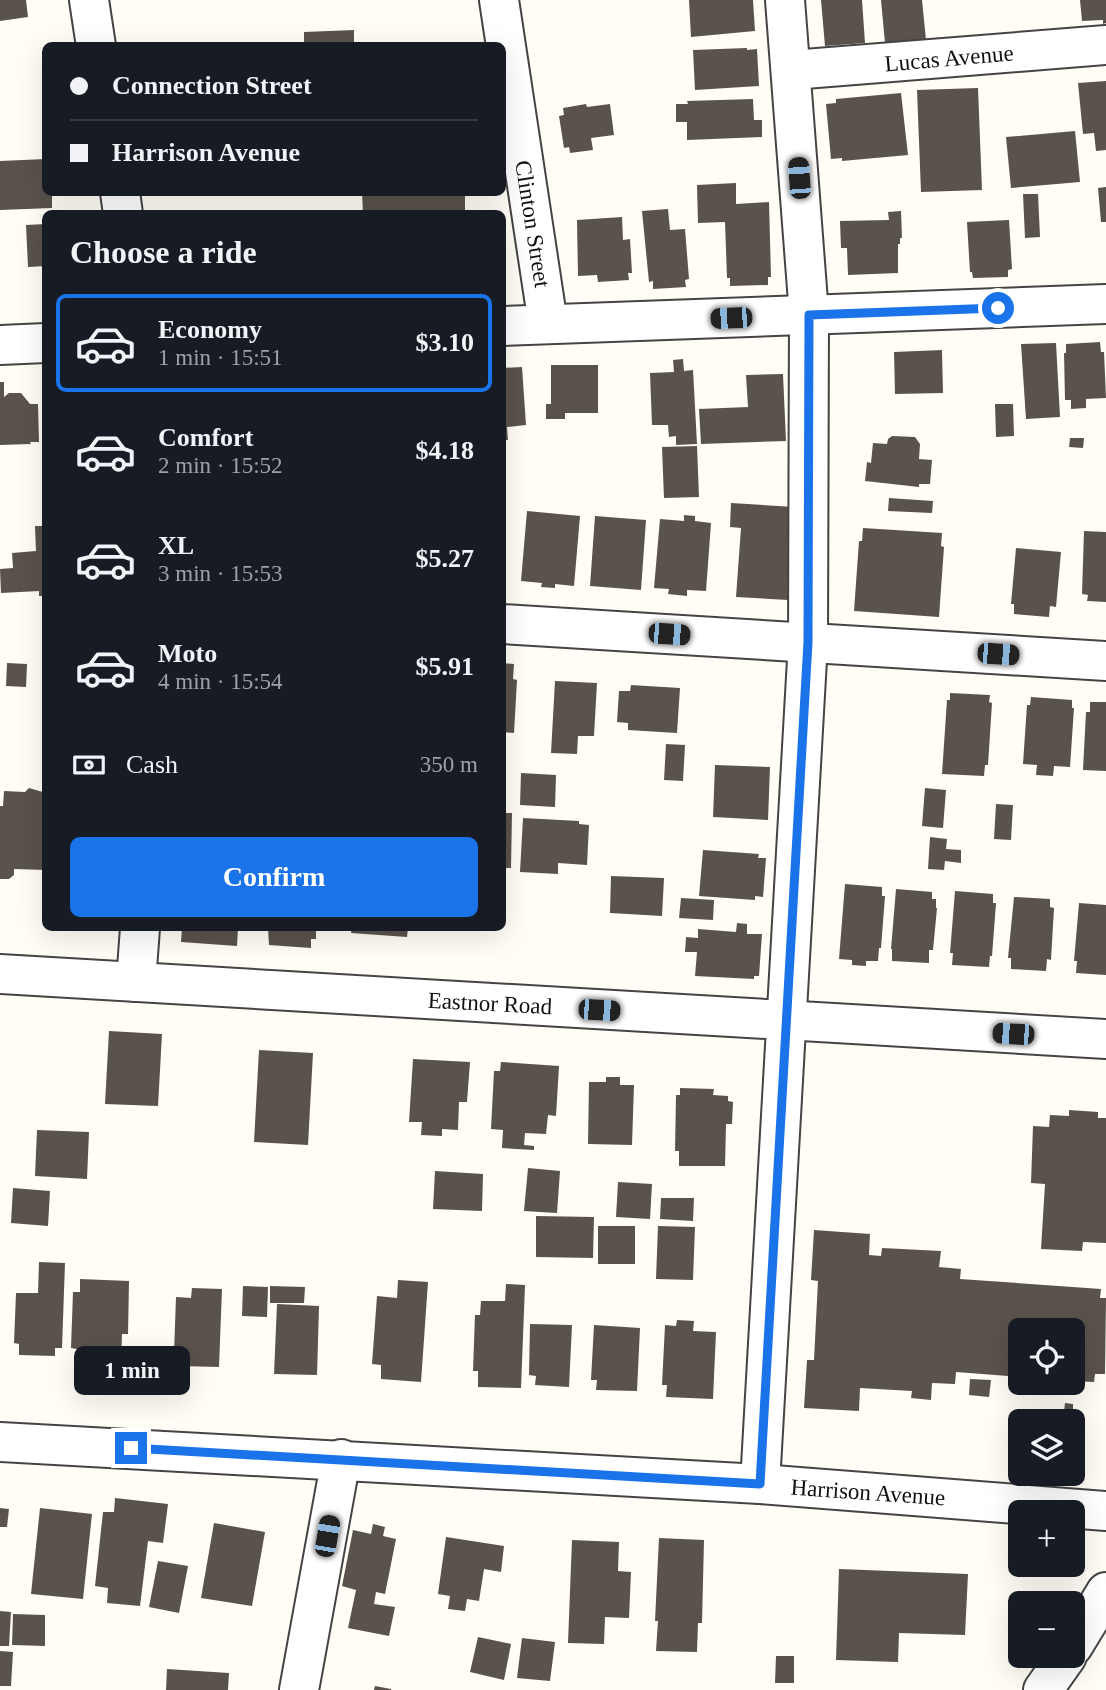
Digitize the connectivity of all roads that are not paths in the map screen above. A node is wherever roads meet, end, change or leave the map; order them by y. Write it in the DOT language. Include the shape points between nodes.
graph roads {
  1 [pos="89,0"];
  2 [pos="499,0"];
  3 [pos="785,0"];
  4 [pos="95,42"];
  5 [pos="505,42"];
  6 [pos="1106,45"];
  7 [pos="506,46"];
  8 [pos="792,70"];
  9 [pos="1106,304"];
  10 [pos="809,315"];
  11 [pos="548,324"];
  12 [pos="506,326"];
  13 [pos="42,343"];
  14 [pos="0,345"];
  15 [pos="506,624"];
  16 [pos="808,642"];
  17 [pos="1106,661"];
  18 [pos="139,931"];
  19 [pos="0,974"];
  20 [pos="136,982"];
  21 [pos="787,1021"];
  22 [pos="1106,1039"];
  23 [pos="0,1441"];
  24 [pos="341,1459"];
  25 [pos="760,1484"];
  26 [pos="1106,1511"];
  27 [pos="1106,1592"];
  28 [pos="1085,1626"];
  29 [pos="1059,1668"];
  30 [pos="299,1690"];
  31 [pos="1043,1690"];
  1 -- 4 [label="street"];
  2 -- 5 [label="street, Clinton Street"];
  3 -- 8 [label="street"];
  6 -- 8 [label="street, Lucas Avenue"];
  7 -- 11 [label="street, Clinton Street"];
  8 -- 10 [label="street"];
  9 -- 10 [label="street"];
  10 -- 11 [label="street"];
  10 -- 16 [label="street"];
  11 -- 12 [label="street"];
  13 -- 14 [label="street"];
  15 -- 16 [label="street"];
  16 -- 17 [label="street"];
  16 -- 21 [label="street"];
  18 -- 20 [label="street"];
  19 -- 20 [label="street, Eastnor Road"];
  20 -- 21 [label="street, Eastnor Road"];
  21 -- 22 [label="street, Eastnor Road"];
  21 -- 25 [label="street"];
  23 -- 24 [label="street, Harrison Avenue"];
  24 -- 25 [label="street, Harrison Avenue"];
  24 -- 30 [label="street"];
  25 -- 26 [label="street, Harrison Avenue"];
  27 -- 28 [label="street"];
  29 -- 31 [label="street"];
}
